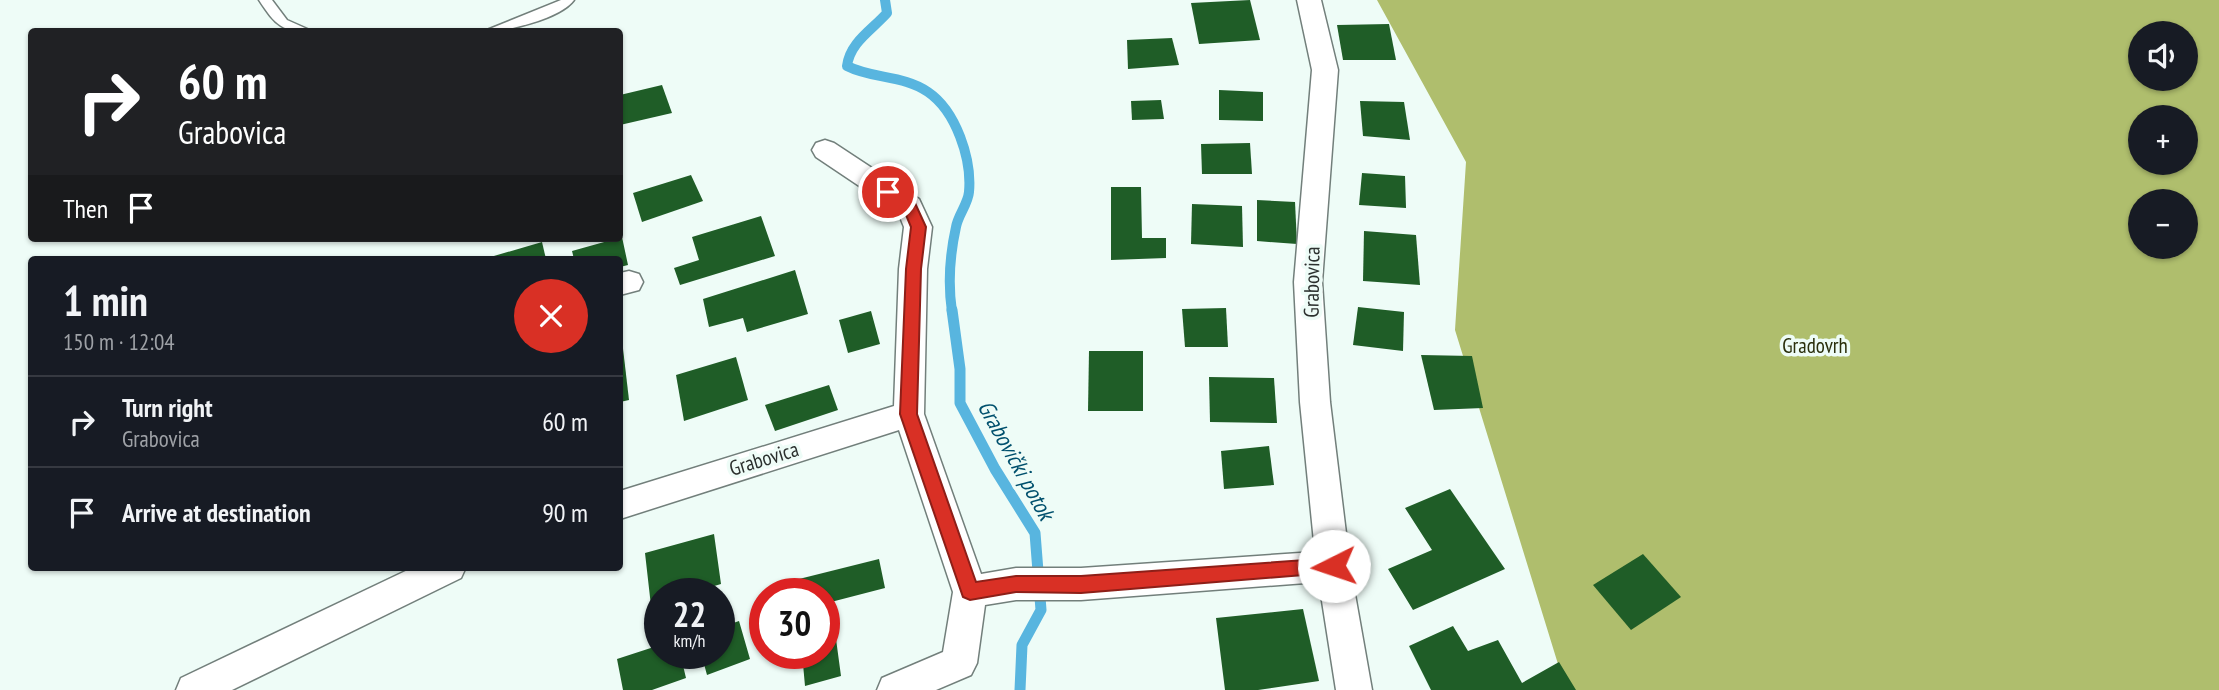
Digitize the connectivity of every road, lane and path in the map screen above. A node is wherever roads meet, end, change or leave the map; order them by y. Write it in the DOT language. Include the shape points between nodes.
graph roads {
  1 [pos="265,0"];
  2 [pos="568,0"];
  3 [pos="1309,0"];
  4 [pos="296,28"];
  5 [pos="499,28"];
  6 [pos="825,150"];
  7 [pos="909,414"];
  8 [pos="623,504"];
  9 [pos="1334,566"];
  10 [pos="441,571"];
  11 [pos="970,592"];
  12 [pos="963,677"];
  13 [pos="194,690"];
  14 [pos="894,690"];
  15 [pos="1354,690"];
  1 -- 4 [label="lane" via="282,23"];
  2 -- 5 [label="lane"];
  3 -- 9 [label="street, Grabovica" via="1325,70 1308,282 1315,402"];
  6 -- 7 [label="street" via="909,206 918,227"];
  7 -- 8 [label="street, Grabovica"];
  7 -- 11 [label="street"];
  9 -- 11 [label="street" via="1081,584 1016,584"];
  9 -- 15 [label="street, Grabovica"];
  10 -- 13 [label="street"];
  11 -- 12 [label="street"];
  12 -- 14 [label="street"];
}
